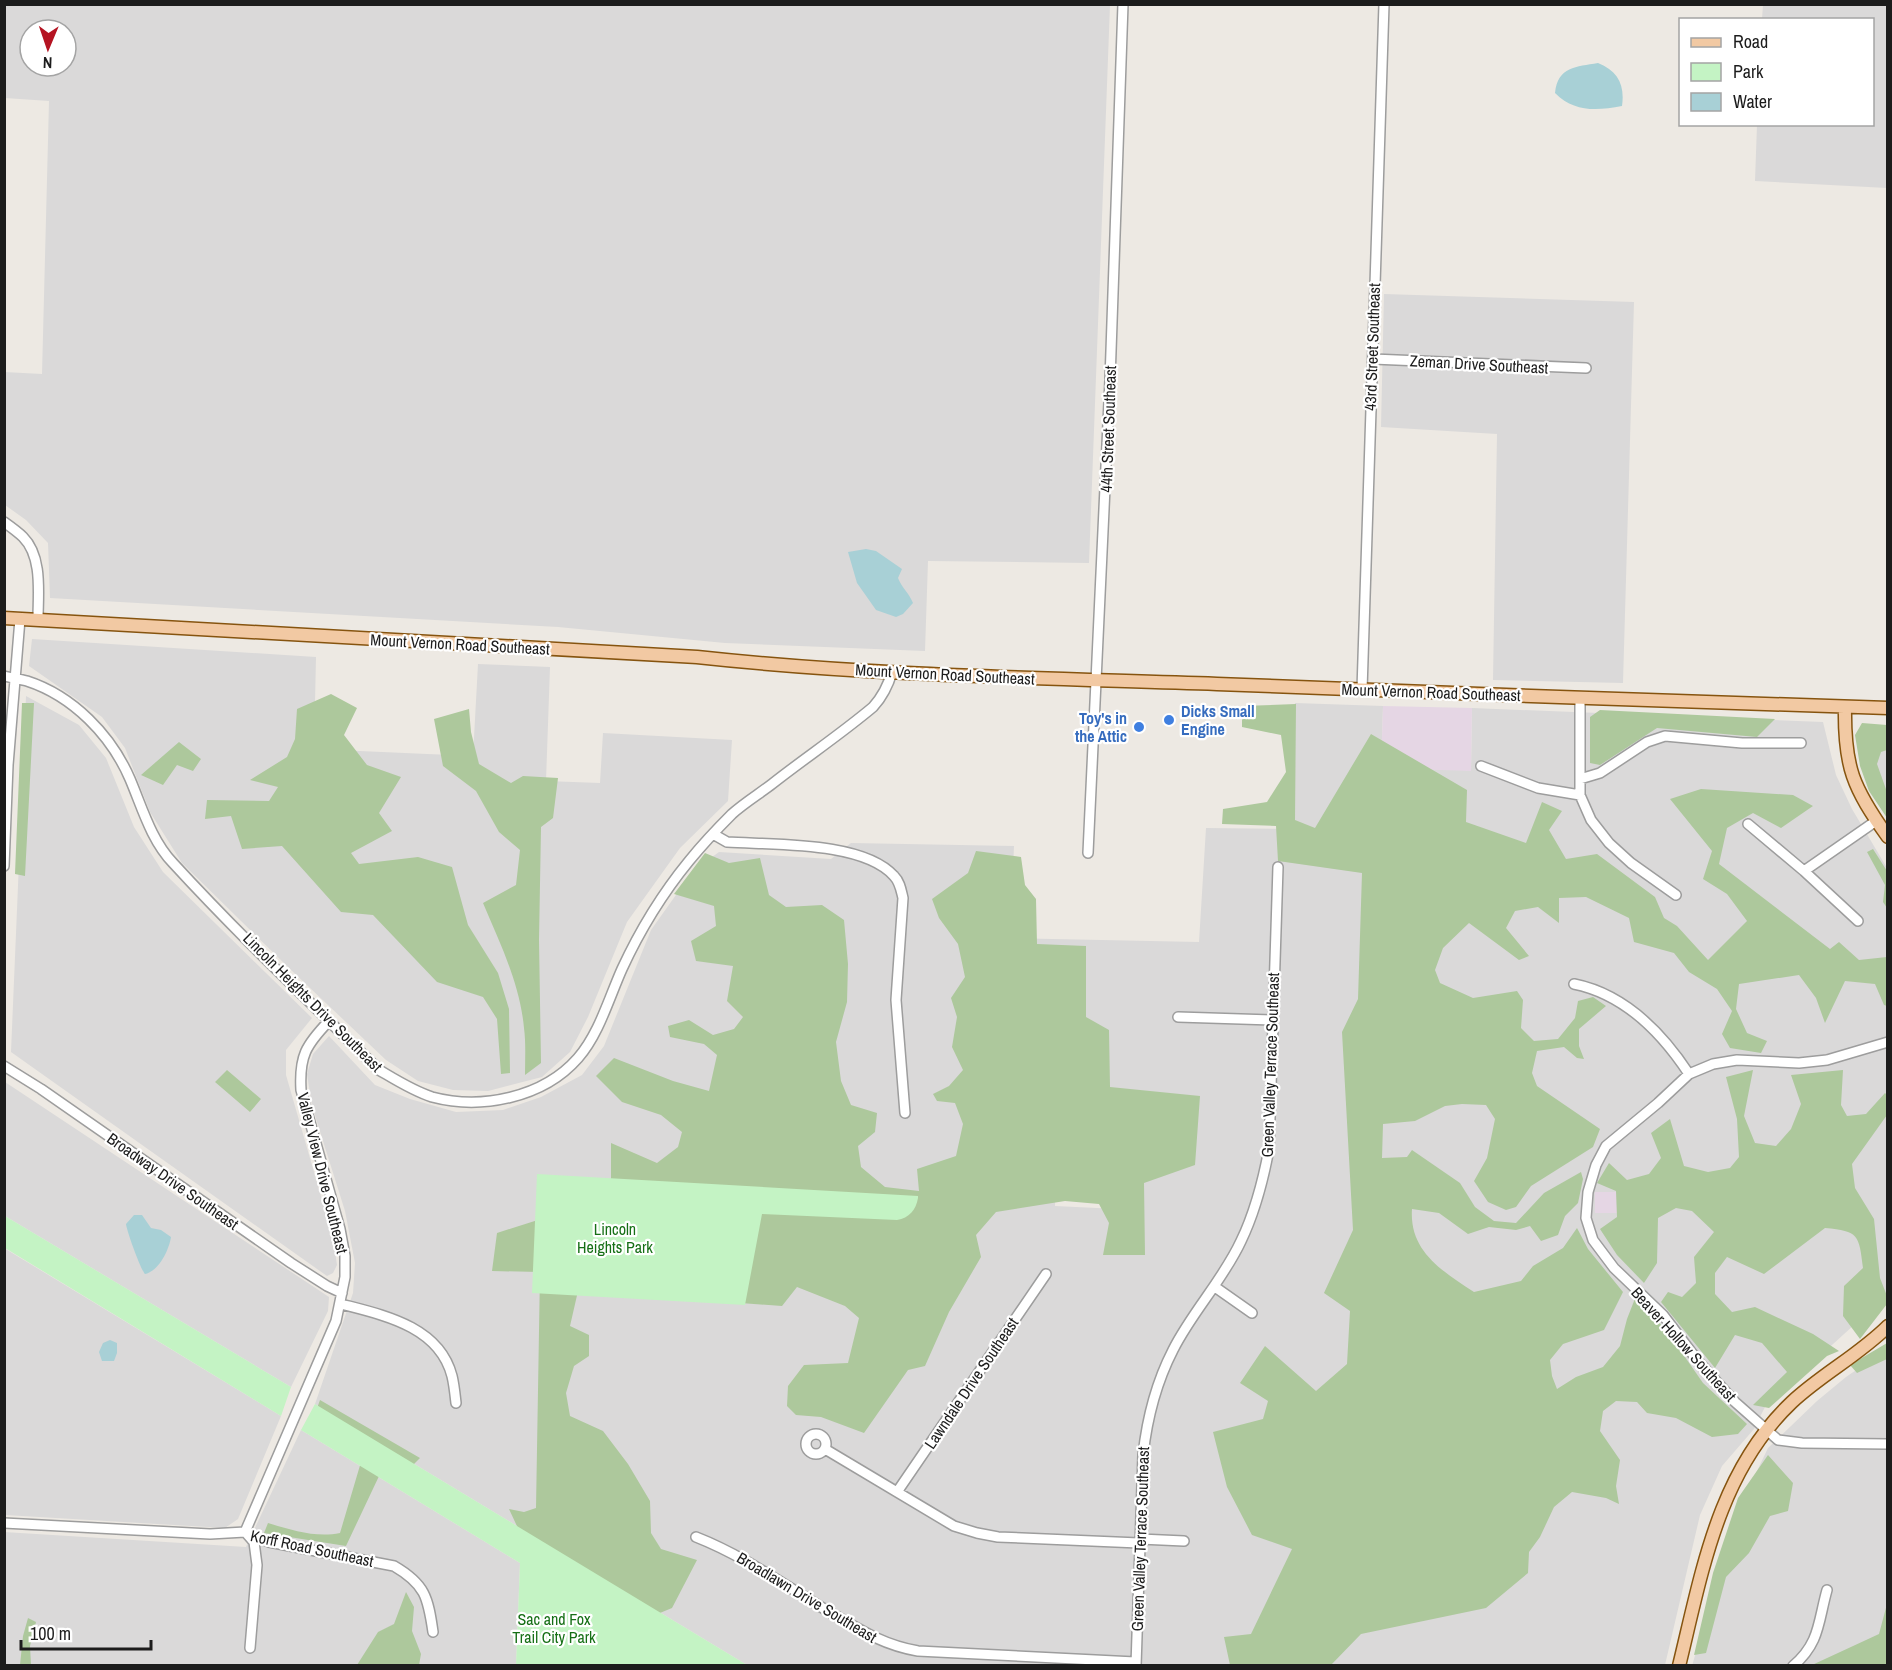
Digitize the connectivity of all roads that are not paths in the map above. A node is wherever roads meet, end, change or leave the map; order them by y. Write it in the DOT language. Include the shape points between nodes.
graph roads {
  1 [pos="1123,4"];
  2 [pos="1384,4"];
  3 [pos="1372,359"];
  4 [pos="1586,368"];
  5 [pos="4,522"];
  6 [pos="4,618"];
  7 [pos="20,619"];
  8 [pos="38,620"];
  9 [pos="892,672"];
  10 [pos="9,677"];
  11 [pos="1097,681"];
  12 [pos="1362,690"];
  13 [pos="1580,698"];
  14 [pos="1845,707"];
  15 [pos="1887,708"];
  16 [pos="1801,743"];
  17 [pos="1480,766"];
  18 [pos="1580,779"];
  19 [pos="1580,795"];
  20 [pos="1876,821"];
  21 [pos="1748,824"];
  22 [pos="714,834"];
  23 [pos="1887,837"];
  24 [pos="1088,853"];
  25 [pos="4,866"];
  26 [pos="1278,867"];
  27 [pos="1804,871"];
  28 [pos="1676,895"];
  29 [pos="1858,921"];
  30 [pos="1574,984"];
  31 [pos="1178,1017"];
  32 [pos="1273,1020"];
  33 [pos="329,1021"];
  34 [pos="1887,1042"];
  35 [pos="4,1066"];
  36 [pos="1689,1074"];
  37 [pos="905,1113"];
  38 [pos="1046,1274"];
  39 [pos="1215,1287"];
  40 [pos="342,1293"];
  41 [pos="340,1304"];
  42 [pos="1252,1313"];
  43 [pos="1887,1326"];
  44 [pos="456,1403"];
  45 [pos="1767,1429"];
  46 [pos="1887,1444"];
  47 [pos="825,1449"];
  48 [pos="897,1492"];
  49 [pos="4,1523"];
  50 [pos="245,1532"];
  51 [pos="696,1537"];
  52 [pos="1139,1541"];
  53 [pos="1184,1541"];
  54 [pos="1827,1590"];
  55 [pos="433,1632"];
  56 [pos="250,1647"];
  57 [pos="1136,1664"];
  58 [pos="1678,1665"];
  59 [pos="1793,1665"];
  1 -- 11 [label="street, 44th Street Southeast"];
  2 -- 3 [label="street, 43rd Street Southeast"];
  3 -- 4 [label="street, Zeman Drive Southeast"];
  3 -- 12 [label="street, 43rd Street Southeast"];
  5 -- 8 [label="street" via="24,538 33,553 38,578"];
  6 -- 7 [label="main road, Mount Vernon Road Southeast"];
  7 -- 8 [label="main road, Mount Vernon Road Southeast"];
  7 -- 10 [label="street"];
  8 -- 9 [label="main road, Mount Vernon Road Southeast" via="697,657"];
  9 -- 11 [label="main road, Mount Vernon Road Southeast"];
  9 -- 22 [label="street, Lincoln Heights Drive Southeast" via="881,698 873,706 733,813"];
  10 -- 25 [label="street"];
  10 -- 33 [label="street, Lincoln Heights Drive Southeast" via="55,694 102,732 116,751 142,812 171,861"];
  11 -- 12 [label="main road, Mount Vernon Road Southeast"];
  11 -- 24 [label="street, 44th Street Southeast"];
  12 -- 13 [label="main road, Mount Vernon Road Southeast"];
  13 -- 14 [label="main road, Mount Vernon Road Southeast"];
  13 -- 18 [label="street"];
  14 -- 15 [label="main road, Mount Vernon Road Southeast"];
  14 -- 20 [label="main road" via="1848,762 1856,787"];
  16 -- 18 [label="street" via="1742,743 1665,736 1647,742 1599,773"];
  17 -- 19 [label="street" via="1538,788"];
  18 -- 19 [label="street"];
  19 -- 28 [label="street" via="1591,820 1609,843"];
  20 -- 23 [label="main road"];
  20 -- 27 [label="street"];
  21 -- 27 [label="street"];
  22 -- 33 [label="street, Lincoln Heights Drive Southeast" via="654,909 578,1058 540,1087 515,1097 488,1101 431,1096 379,1070"];
  22 -- 37 [label="street" via="727,842 848,851 874,861 894,876 903,898 896,1000"];
  26 -- 32 [label="street, Green Valley Terrace Southeast"];
  27 -- 29 [label="street"];
  30 -- 36 [label="street" via="1591,987 1629,1009 1671,1048"];
  31 -- 32 [label="street"];
  32 -- 39 [label="street, Green Valley Terrace Southeast" via="1269,1149 1263,1182 1241,1242"];
  33 -- 40 [label="street, Valley View Drive Southeast" via="304,1052 300,1090 340,1229 345,1256"];
  34 -- 36 [label="street, Beaver Hollow Southeast" via="1827,1060 1737,1060"];
  35 -- 40 [label="street, Broadway Drive Southeast" via="291,1263"];
  36 -- 45 [label="street, Beaver Hollow Southeast" via="1606,1146 1588,1192 1586,1218 1593,1240 1614,1268 1663,1315 1735,1402"];
  38 -- 48 [label="street, Lawndale Drive Southeast"];
  39 -- 42 [label="street"];
  39 -- 52 [label="street, Green Valley Terrace Southeast" via="1173,1350 1152,1404 1143,1455"];
  40 -- 41 [label="street, Valley View Drive Southeast"];
  41 -- 44 [label="street" via="391,1317 418,1331 438,1348 452,1374"];
  41 -- 50 [label="street, Valley View Drive Southeast" via="327,1344"];
  43 -- 45 [label="main road" via="1816,1380"];
  45 -- 46 [label="street, Beaver Hollow Southeast" via="1778,1440 1790,1442"];
  45 -- 58 [label="main road" via="1736,1477 1718,1518"];
  47 -- 48 [label="street"];
  48 -- 52 [label="street" via="954,1526 977,1533"];
  49 -- 50 [label="street, Korff Road Southeast" via="210,1534"];
  50 -- 55 [label="street, Korff Road Southeast" via="268,1542 394,1566 423,1589"];
  50 -- 56 [label="street" via="254,1542 257,1565"];
  51 -- 57 [label="street, Broadlawn Drive Southeast" via="723,1548 862,1632 897,1647"];
  52 -- 53 [label="street"];
  52 -- 57 [label="street, Green Valley Terrace Southeast"];
  54 -- 59 [label="street" via="1815,1640"];
}
